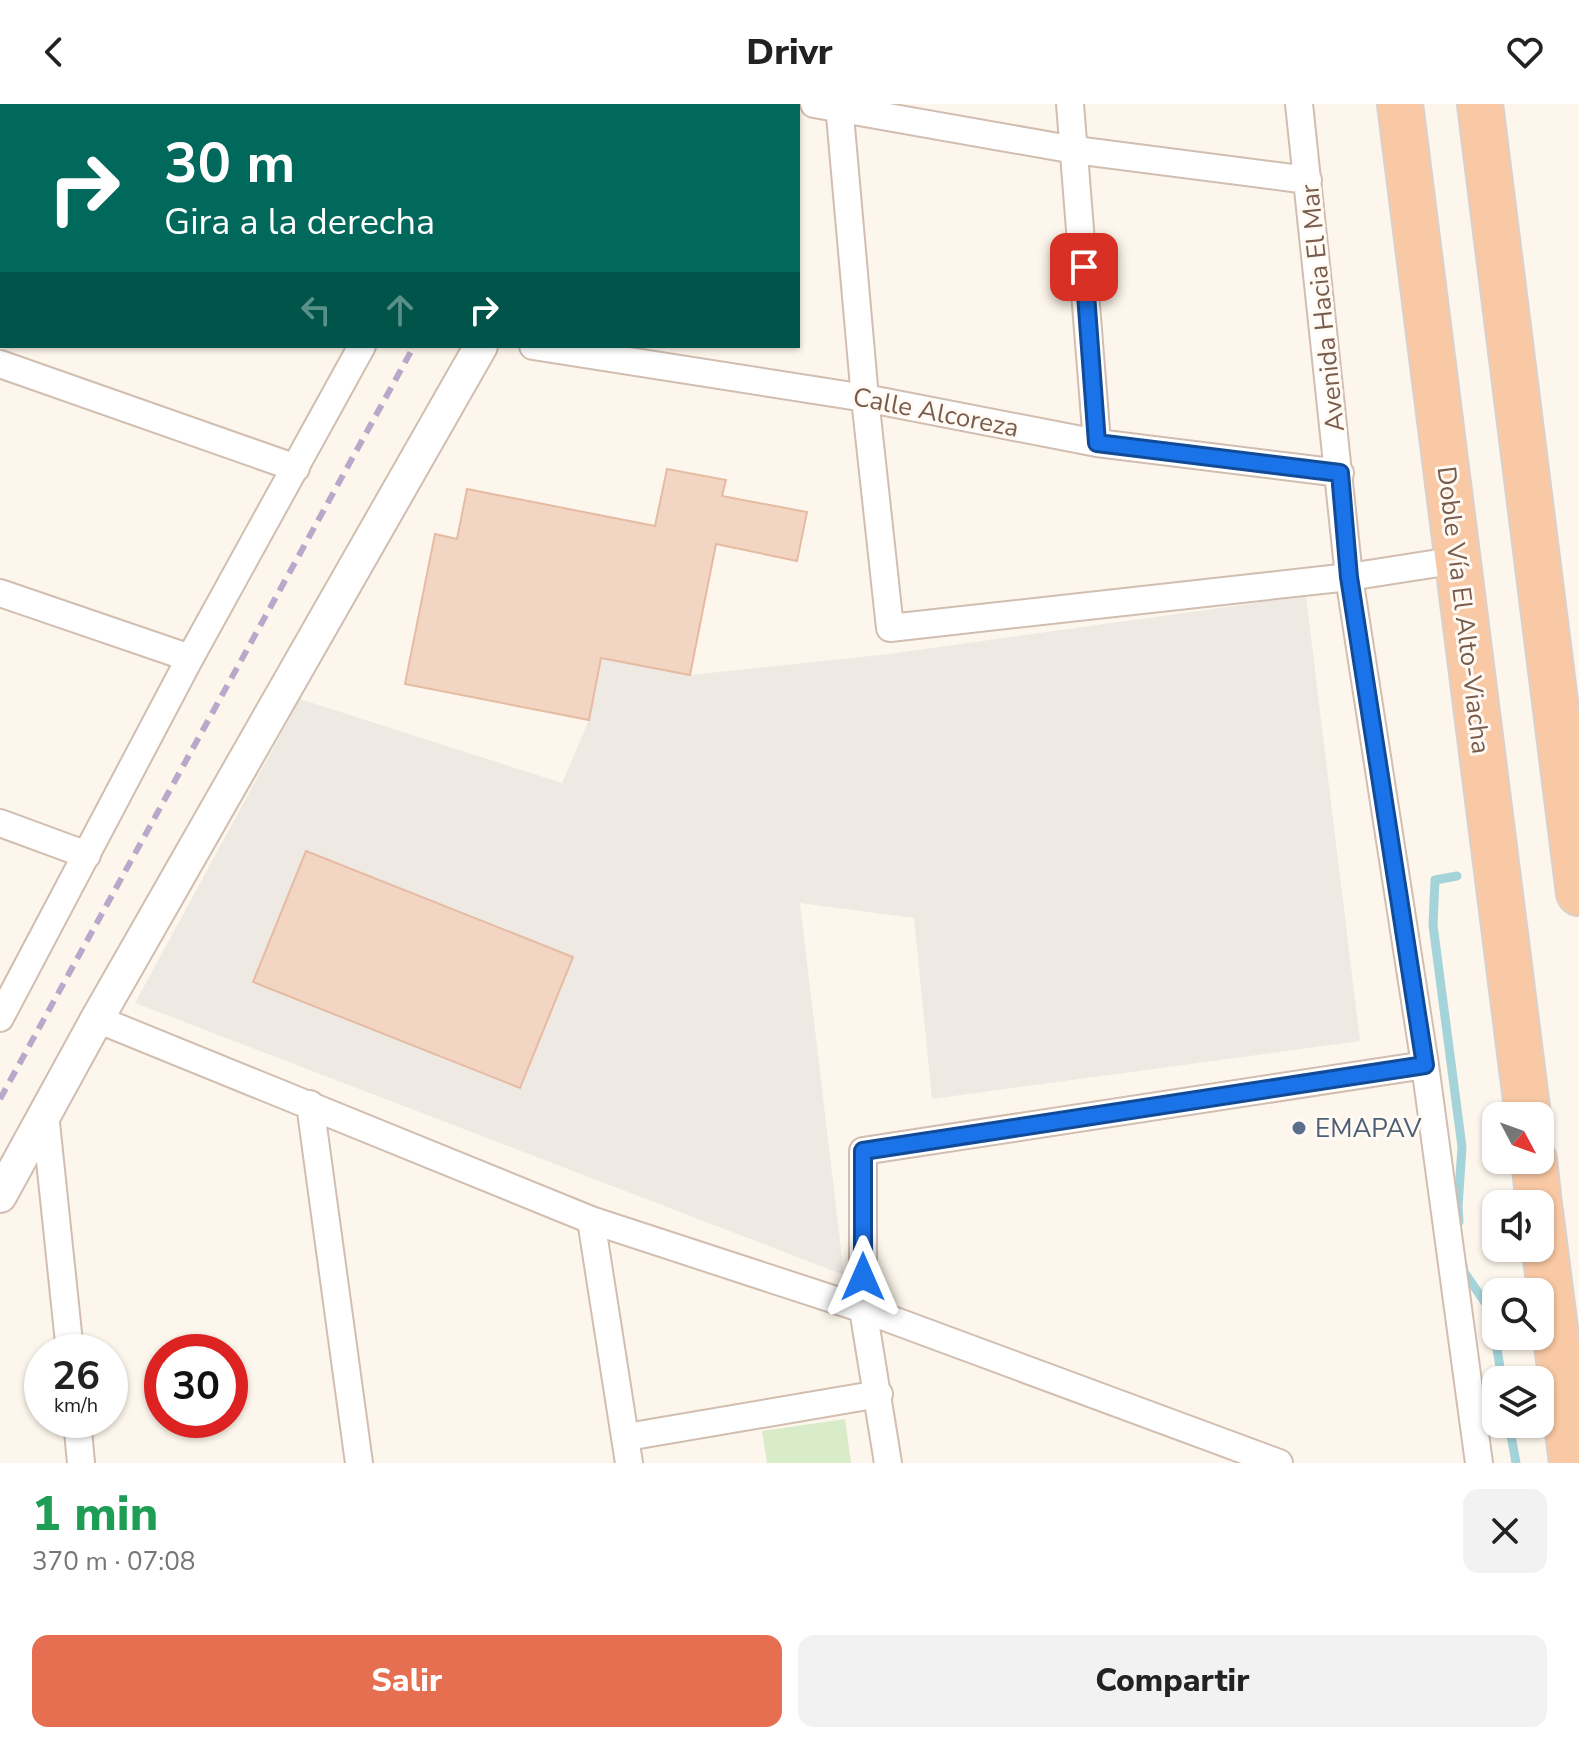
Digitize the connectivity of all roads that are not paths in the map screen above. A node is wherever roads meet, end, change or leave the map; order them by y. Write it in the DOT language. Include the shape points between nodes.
graph roads {
  1 [pos="814,104"];
  2 [pos="1070,104"];
  3 [pos="1299,104"];
  4 [pos="1400,104"];
  5 [pos="1480,104"];
  6 [pos="840,107"];
  7 [pos="1075,150"];
  8 [pos="1308,180"];
  9 [pos="361,348"];
  10 [pos="480,348"];
  11 [pos="557,348"];
  12 [pos="642,355"];
  13 [pos="0,364"];
  14 [pos="865,398"];
  15 [pos="1097,443"];
  16 [pos="296,468"];
  17 [pos="1340,473"];
  18 [pos="1458,560"];
  19 [pos="1349,577"];
  20 [pos="0,593"];
  21 [pos="190,658"];
  22 [pos="0,823"];
  23 [pos="87,855"];
  24 [pos="1579,893"];
  25 [pos="0,1018"];
  26 [pos="97,1019"];
  27 [pos="1425,1065"];
  28 [pos="1526,1102"];
  29 [pos="310,1104"];
  30 [pos="45,1113"];
  31 [pos="0,1196"];
  32 [pos="591,1220"];
  33 [pos="1546,1262"];
  34 [pos="863,1309"];
  35 [pos="68,1334"];
  36 [pos="879,1394"];
  37 [pos="627,1437"];
  38 [pos="79,1438"];
  39 [pos="81,1463"];
  40 [pos="359,1463"];
  41 [pos="629,1463"];
  42 [pos="888,1463"];
  43 [pos="1279,1463"];
  44 [pos="1479,1463"];
  45 [pos="1572,1463"];
  1 -- 6 [label="street"];
  2 -- 7 [label="street"];
  3 -- 8 [label="street, Avenida Hacia El Mar"];
  4 -- 18 [label="highway, Doble Vía El Alto-Viacha"];
  5 -- 24 [label="highway"];
  6 -- 7 [label="street"];
  6 -- 14 [label="street"];
  7 -- 8 [label="street"];
  7 -- 15 [label="street"];
  8 -- 17 [label="street, Avenida Hacia El Mar"];
  9 -- 16 [label="street"];
  10 -- 26 [label="street"];
  11 -- 12 [label="street, Calle Alcoreza"];
  12 -- 14 [label="street, Calle Alcoreza"];
  13 -- 16 [label="street"];
  14 -- 15 [label="street, Calle Alcoreza"];
  14 -- 19 [label="street" via="890,628"];
  15 -- 17 [label="street, Calle Alcoreza"];
  16 -- 21 [label="street"];
  17 -- 19 [label="street, Avenida Hacia El Mar"];
  18 -- 19 [label="street"];
  18 -- 28 [label="highway, Doble Vía El Alto-Viacha"];
  19 -- 27 [label="street, Avenida Hacia El Mar"];
  20 -- 21 [label="street"];
  21 -- 23 [label="street"];
  22 -- 23 [label="street"];
  23 -- 25 [label="street"];
  26 -- 29 [label="street"];
  26 -- 30 [label="street"];
  27 -- 34 [label="street" via="863,1151"];
  27 -- 44 [label="street, Avenida Hacia El Mar"];
  29 -- 32 [label="street"];
  29 -- 40 [label="street"];
  30 -- 31 [label="street"];
  30 -- 35 [label="street"];
  32 -- 34 [label="street"];
  32 -- 37 [label="street"];
  33 -- 45 [label="highway"];
  34 -- 36 [label="street"];
  34 -- 43 [label="street"];
  36 -- 37 [label="street"];
  36 -- 42 [label="street"];
  37 -- 41 [label="street"];
  38 -- 39 [label="street"];
}
